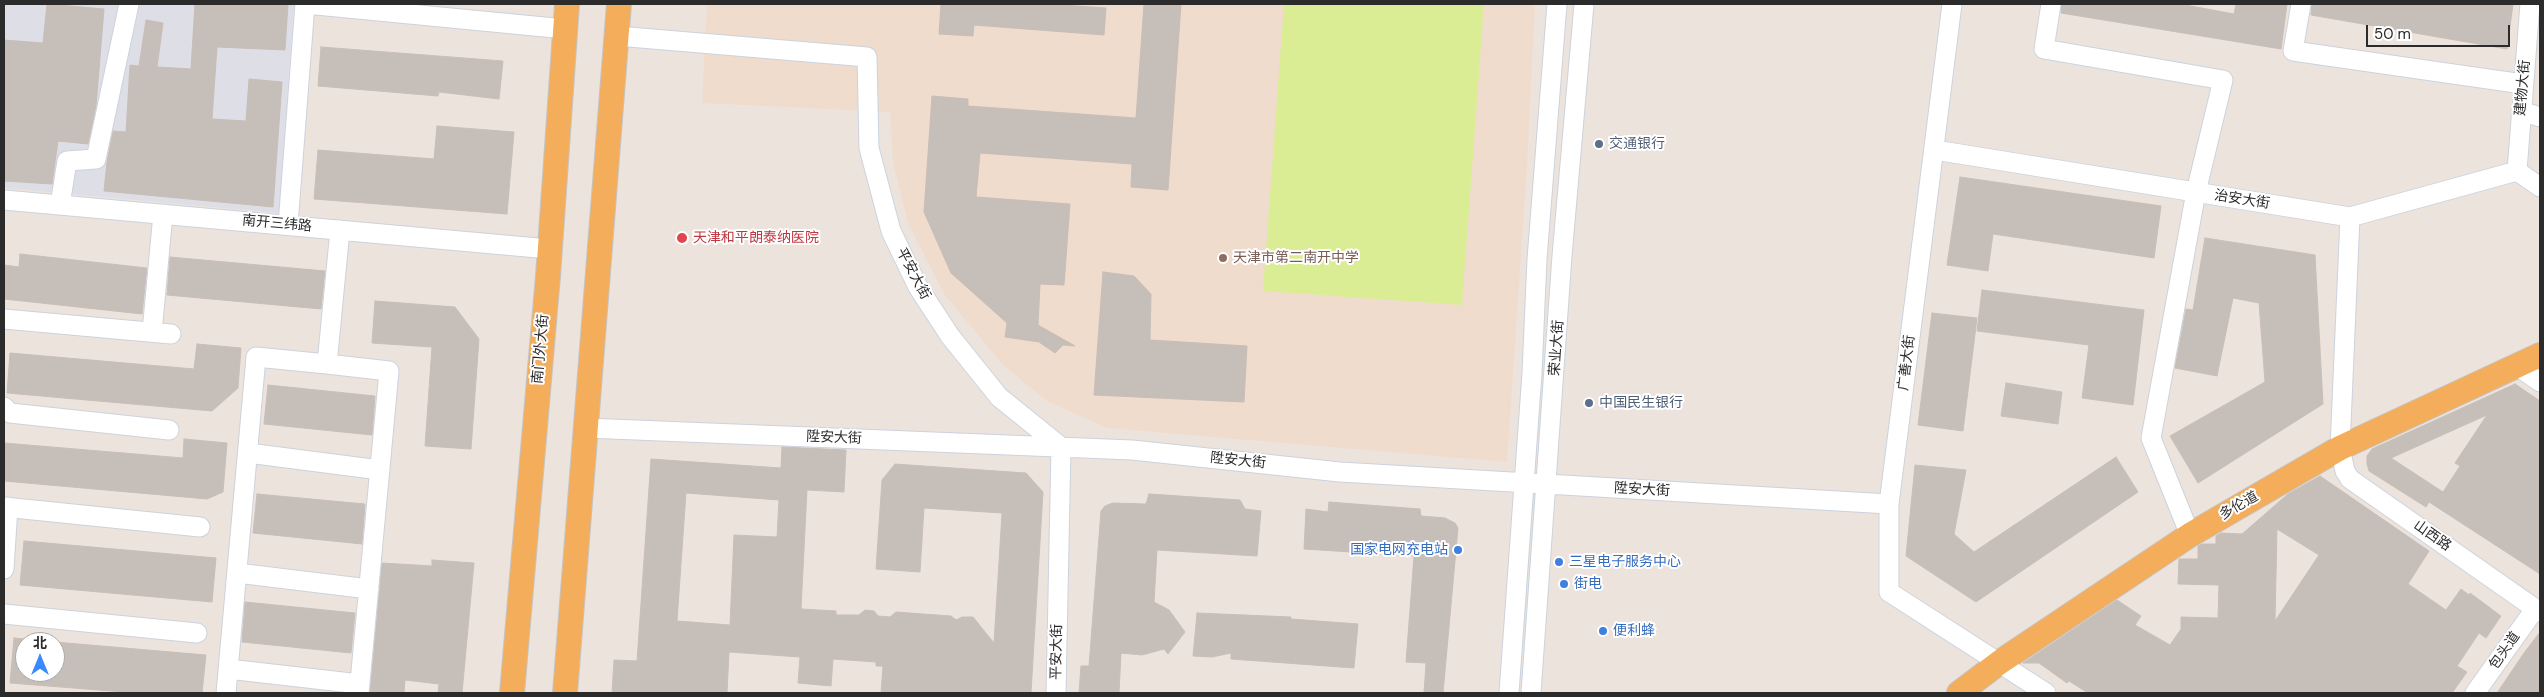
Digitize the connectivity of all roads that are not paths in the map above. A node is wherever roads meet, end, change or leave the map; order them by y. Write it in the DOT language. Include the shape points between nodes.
graph roads {
  1 [pos="130,4"];
  2 [pos="305,4"];
  3 [pos="567,4"];
  4 [pos="619,4"];
  5 [pos="1557,4"];
  6 [pos="1584,4"];
  7 [pos="1952,4"];
  8 [pos="2051,4"];
  9 [pos="2300,4"];
  10 [pos="2530,4"];
  11 [pos="566,29"];
  12 [pos="617,36"];
  13 [pos="2523,84"];
  14 [pos="2521,112"];
  15 [pos="2540,117"];
  16 [pos="1935,150"];
  17 [pos="2517,171"];
  18 [pos="2540,187"];
  19 [pos="2196,192"];
  20 [pos="4,200"];
  21 [pos="60,205"];
  22 [pos="163,214"];
  23 [pos="2350,217"];
  24 [pos="288,225"];
  25 [pos="340,230"];
  26 [pos="549,249"];
  27 [pos="4,319"];
  28 [pos="152,332"];
  29 [pos="171,334"];
  30 [pos="2540,355"];
  31 [pos="326,364"];
  32 [pos="2517,366"];
  33 [pos="2540,382"];
  34 [pos="4,406"];
  35 [pos="586,428"];
  36 [pos="169,430"];
  37 [pos="1061,447"];
  38 [pos="2340,448"];
  39 [pos="248,453"];
  40 [pos="380,470"];
  41 [pos="1523,483"];
  42 [pos="1547,484"];
  43 [pos="1889,504"];
  44 [pos="6,507"];
  45 [pos="200,527"];
  46 [pos="2190,535"];
  47 [pos="4,569"];
  48 [pos="237,574"];
  49 [pos="368,589"];
  50 [pos="2538,610"];
  51 [pos="4,614"];
  52 [pos="197,633"];
  53 [pos="2000,662"];
  54 [pos="228,670"];
  55 [pos="359,689"];
  56 [pos="226,693"];
  57 [pos="512,693"];
  58 [pos="565,693"];
  59 [pos="1056,693"];
  60 [pos="1509,693"];
  61 [pos="1532,693"];
  62 [pos="1959,693"];
  63 [pos="2046,693"];
  64 [pos="2476,693"];
  1 -- 21 [label="street" via="96,159 67,161"];
  2 -- 11 [label="street"];
  2 -- 24 [label="street"];
  3 -- 11 [label="main road, 南门外大街"];
  4 -- 12 [label="main road"];
  5 -- 41 [label="street, 荣业大街"];
  6 -- 42 [label="street, 荣业大街" via="1562,256"];
  7 -- 16 [label="street, 广善大街"];
  8 -- 19 [label="street" via="2044,49 2223,80"];
  9 -- 13 [label="street" via="2293,51"];
  10 -- 13 [label="street, 建物大街"];
  11 -- 26 [label="main road, 南门外大街"];
  12 -- 35 [label="main road"];
  12 -- 37 [label="street, 平安大街" via="867,57 869,148 891,231 918,287 950,336 999,396"];
  13 -- 14 [label="street, 建物大街"];
  14 -- 15 [label="street"];
  14 -- 17 [label="street, 建物大街"];
  16 -- 19 [label="street, 治安大街"];
  16 -- 43 [label="street, 广善大街"];
  17 -- 18 [label="street"];
  17 -- 23 [label="street, 治安大街"];
  19 -- 23 [label="street, 治安大街"];
  19 -- 46 [label="street" via="2151,438"];
  20 -- 21 [label="street, 南开三纬路"];
  21 -- 22 [label="street, 南开三纬路"];
  22 -- 24 [label="street, 南开三纬路"];
  22 -- 28 [label="street"];
  23 -- 38 [label="street, 山西路"];
  24 -- 25 [label="street, 南开三纬路"];
  25 -- 26 [label="street, 南开三纬路"];
  25 -- 31 [label="street"];
  26 -- 57 [label="main road, 南门外大街"];
  27 -- 28 [label="street"];
  28 -- 29 [label="street"];
  30 -- 32 [label="main road, 多伦道"];
  31 -- 39 [label="street" via="256,357"];
  31 -- 40 [label="street" via="389,371"];
  32 -- 33 [label="street"];
  32 -- 38 [label="main road, 多伦道"];
  34 -- 36 [label="street" via="10,413"];
  35 -- 37 [label="street, 陞安大街"];
  35 -- 58 [label="main road"];
  37 -- 41 [label="street, 陞安大街" via="1132,450 1340,472"];
  37 -- 59 [label="street, 平安大街"];
  38 -- 46 [label="main road, 多伦道"];
  38 -- 50 [label="street, 山西路" via="2350,479"];
  39 -- 40 [label="street"];
  39 -- 48 [label="street"];
  40 -- 49 [label="street"];
  41 -- 42 [label="street, 陞安大街"];
  41 -- 60 [label="street, 荣业大街"];
  42 -- 43 [label="street, 陞安大街"];
  42 -- 61 [label="street, 荣业大街"];
  43 -- 53 [label="street, 广善大街" via="1889,592"];
  44 -- 45 [label="street"];
  44 -- 47 [label="street"];
  46 -- 53 [label="main road, 多伦道"];
  48 -- 49 [label="street"];
  48 -- 54 [label="street"];
  49 -- 55 [label="street"];
  50 -- 64 [label="street, 包头道"];
  51 -- 52 [label="street"];
  53 -- 62 [label="main road, 多伦道"];
  53 -- 63 [label="street"];
  54 -- 55 [label="street"];
  54 -- 56 [label="street"];
}
